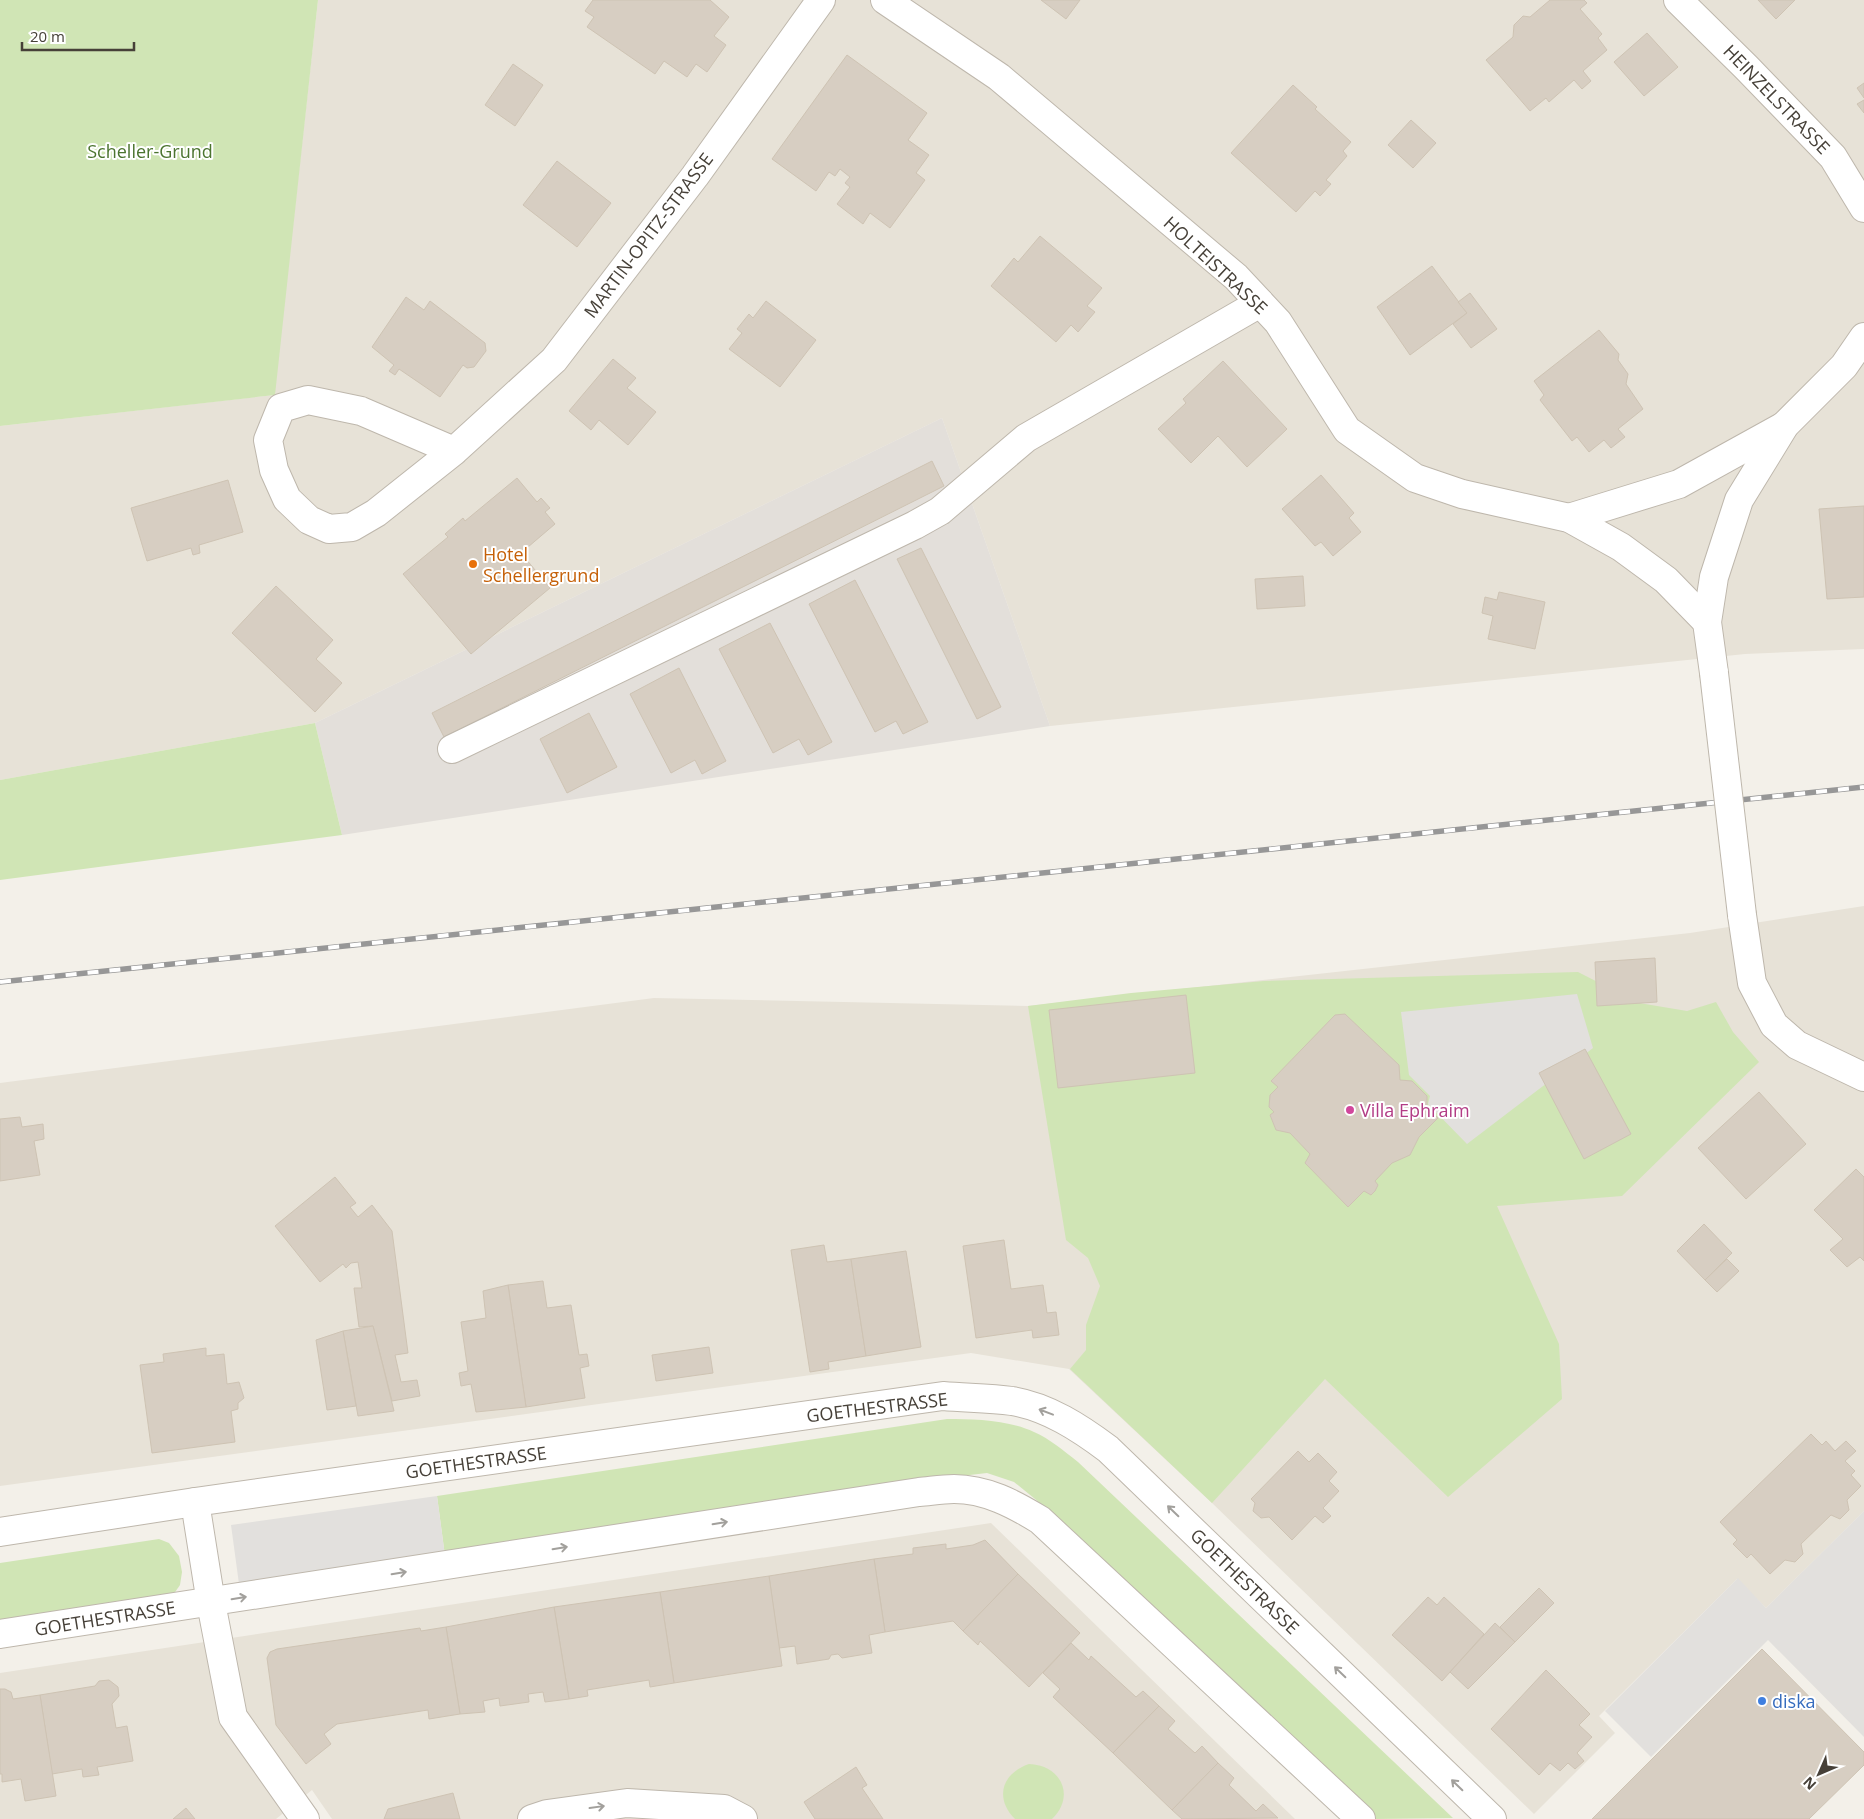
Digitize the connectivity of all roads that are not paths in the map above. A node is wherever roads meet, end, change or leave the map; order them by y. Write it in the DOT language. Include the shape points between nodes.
graph roads {
  1 [pos="821,0"];
  2 [pos="885,0"];
  3 [pos="1678,0"];
  4 [pos="1864,208"];
  5 [pos="1260,303"];
  6 [pos="1864,337"];
  7 [pos="1785,425"];
  8 [pos="454,451"];
  9 [pos="1568,518"];
  10 [pos="1707,622"];
  11 [pos="452,749"];
  12 [pos="1864,1078"];
  13 [pos="195,1502"];
  14 [pos="0,1532"];
  15 [pos="211,1603"];
  16 [pos="0,1634"];
  17 [pos="306,1819"];
  18 [pos="532,1819"];
  19 [pos="743,1819"];
  20 [pos="1361,1819"];
  21 [pos="1492,1819"];
  1 -- 8 [label="street, MARTIN-OPITZ-STRASSE" via="695,176 554,360"];
  2 -- 5 [label="street, HOLTEISTRASSE" via="999,77 1236,277"];
  3 -- 4 [label="street, HEINZELSTRASSE" via="1832,157"];
  5 -- 9 [label="street, HOLTEISTRASSE" via="1278,322 1347,430 1415,478 1462,494"];
  5 -- 11 [label="street" via="1026,438 940,511 916,526"];
  6 -- 7 [label="street" via="1844,366"];
  7 -- 9 [label="street, HOLTEISTRASSE" via="1679,484"];
  7 -- 10 [label="street" via="1738,500 1714,577"];
  8 -- 8 [label="street, MARTIN-OPITZ-STRASSE" via="361,411 308,400 282,408 268,440 274,470 287,499 309,520 329,529 352,527 376,513"];
  9 -- 10 [label="street, HOLTEISTRASSE" via="1621,546 1658,574"];
  10 -- 12 [label="street, bridge" via="1752,983 1774,1025 1797,1044"];
  13 -- 14 [label="street, GOETHESTRASSE"];
  13 -- 15 [label="street"];
  21 -- 13 [label="street, GOETHESTRASSE, one-way" via="1108,1449 1055,1415 1013,1401 943,1396"];
  15 -- 16 [label="street, GOETHESTRASSE"];
  15 -- 17 [label="street" via="233,1718"];
  15 -- 20 [label="street, GOETHESTRASSE, one-way" via="919,1492 955,1489 986,1494 1011,1502 1040,1520"];
  18 -- 19 [label="street, one-way" via="627,1803 724,1809"];
}
